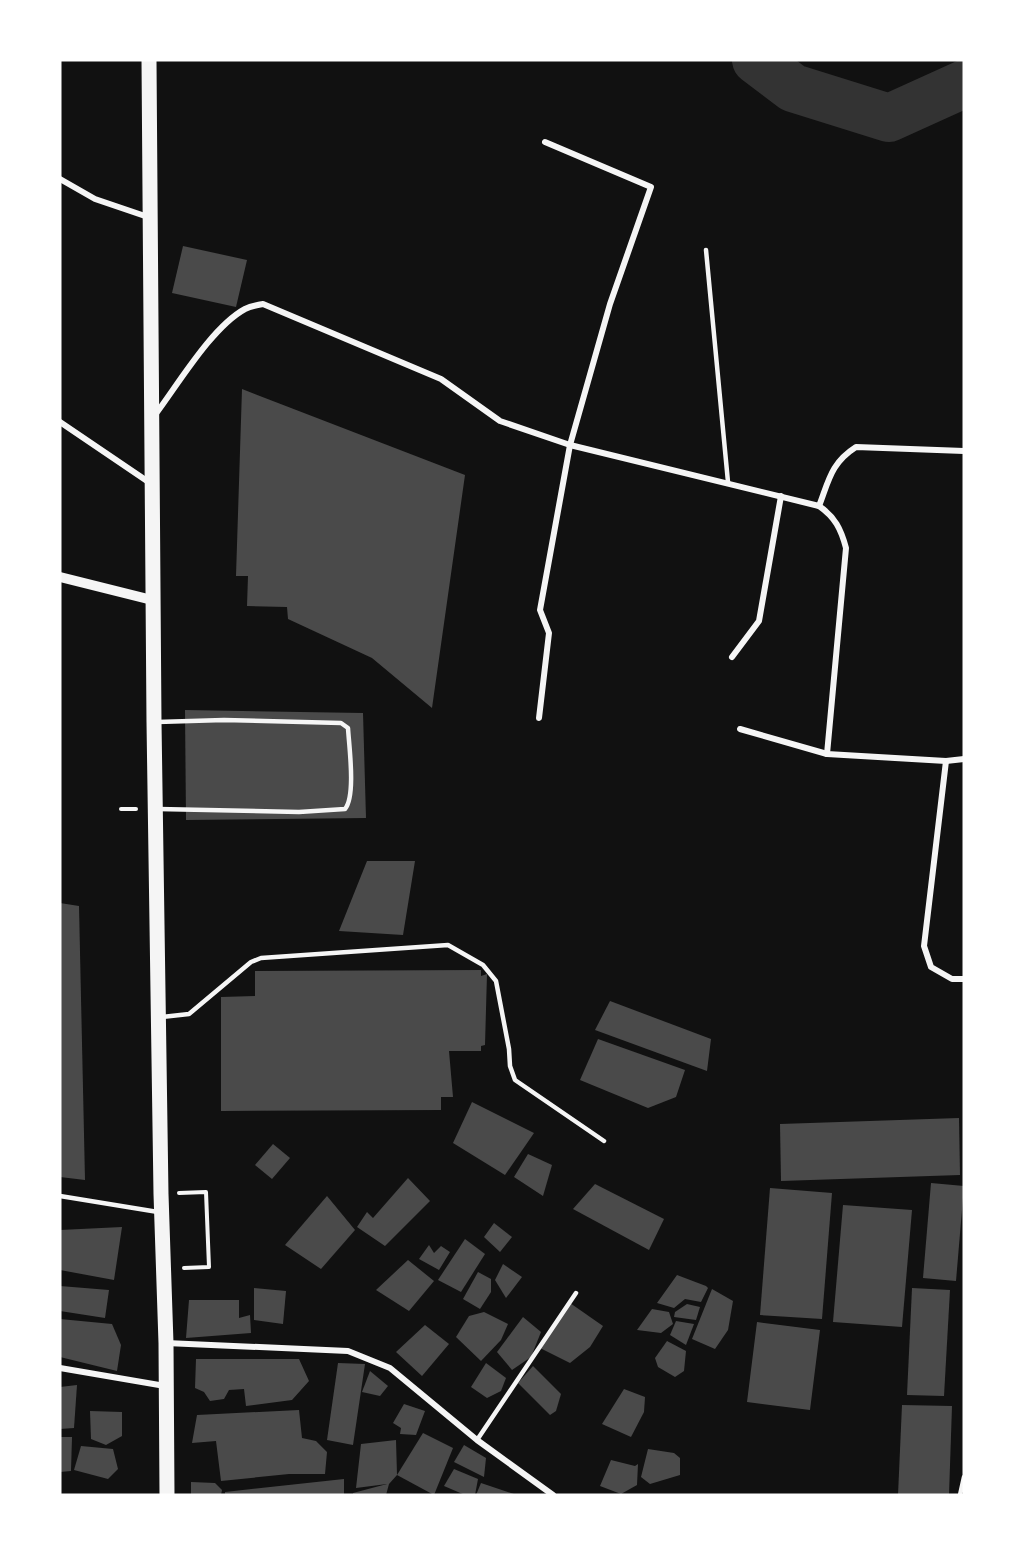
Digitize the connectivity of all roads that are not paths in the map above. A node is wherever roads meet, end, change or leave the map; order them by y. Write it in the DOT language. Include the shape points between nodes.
graph roads {
  1 [pos="149,60"];
  2 [pos="545,141"];
  3 [pos="60,179"];
  4 [pos="149,218"];
  5 [pos="706,250"];
  6 [pos="152,419"];
  7 [pos="60,422"];
  8 [pos="570,444"];
  9 [pos="964,451"];
  10 [pos="728,482"];
  11 [pos="153,485"];
  12 [pos="781,496"];
  13 [pos="819,506"];
  14 [pos="60,577"];
  15 [pos="152,600"];
  16 [pos="732,657"];
  17 [pos="539,718"];
  18 [pos="154,722"];
  19 [pos="740,729"];
  20 [pos="827,754"];
  21 [pos="964,759"];
  22 [pos="946,761"];
  23 [pos="155,809"];
  24 [pos="964,979"];
  25 [pos="159,1018"];
  26 [pos="604,1141"];
  27 [pos="60,1196"];
  28 [pos="162,1213"];
  29 [pos="576,1293"];
  30 [pos="166,1343"];
  31 [pos="60,1368"];
  32 [pos="166,1386"];
  33 [pos="477,1440"];
  34 [pos="964,1477"];
  35 [pos="167,1495"];
  36 [pos="553,1495"];
  37 [pos="960,1495"];
  1 -- 4 [label="main road"];
  2 -- 8 [label="street" via="651,187 610,304"];
  3 -- 4 [label="street" via="95,199"];
  4 -- 6 [label="main road"];
  5 -- 10 [label="lane"];
  6 -- 8 [label="street" via="208,342 231,318 248,307 263,304 441,379 500,421"];
  6 -- 11 [label="main road"];
  7 -- 11 [label="street"];
  8 -- 10 [label="street"];
  8 -- 17 [label="street" via="540,610 549,633"];
  9 -- 13 [label="street" via="856,447 841,456"];
  10 -- 12 [label="street"];
  11 -- 15 [label="main road"];
  12 -- 13 [label="street"];
  12 -- 16 [label="street" via="759,621"];
  13 -- 20 [label="street" via="841,528 846,548"];
  14 -- 15 [label="street"];
  15 -- 18 [label="main road"];
  18 -- 23 [label="main road"];
  18 -- 23 [label="lane" via="340,723 348,728 350,778 350,803 345,809"];
  19 -- 20 [label="street"];
  20 -- 22 [label="street"];
  21 -- 22 [label="street"];
  22 -- 24 [label="street" via="924,946 932,967 952,979"];
  23 -- 25 [label="main road"];
  25 -- 26 [label="lane" via="189,1014 261,958 448,945 483,965 496,981 515,1080"];
  25 -- 28 [label="main road"];
  27 -- 28 [label="lane"];
  28 -- 30 [label="main road"];
  29 -- 33 [label="lane"];
  30 -- 32 [label="main road"];
  30 -- 33 [label="street" via="348,1351 390,1368"];
  31 -- 32 [label="street"];
  32 -- 35 [label="main road"];
  33 -- 36 [label="street"];
  34 -- 37 [label="lane"];
}
